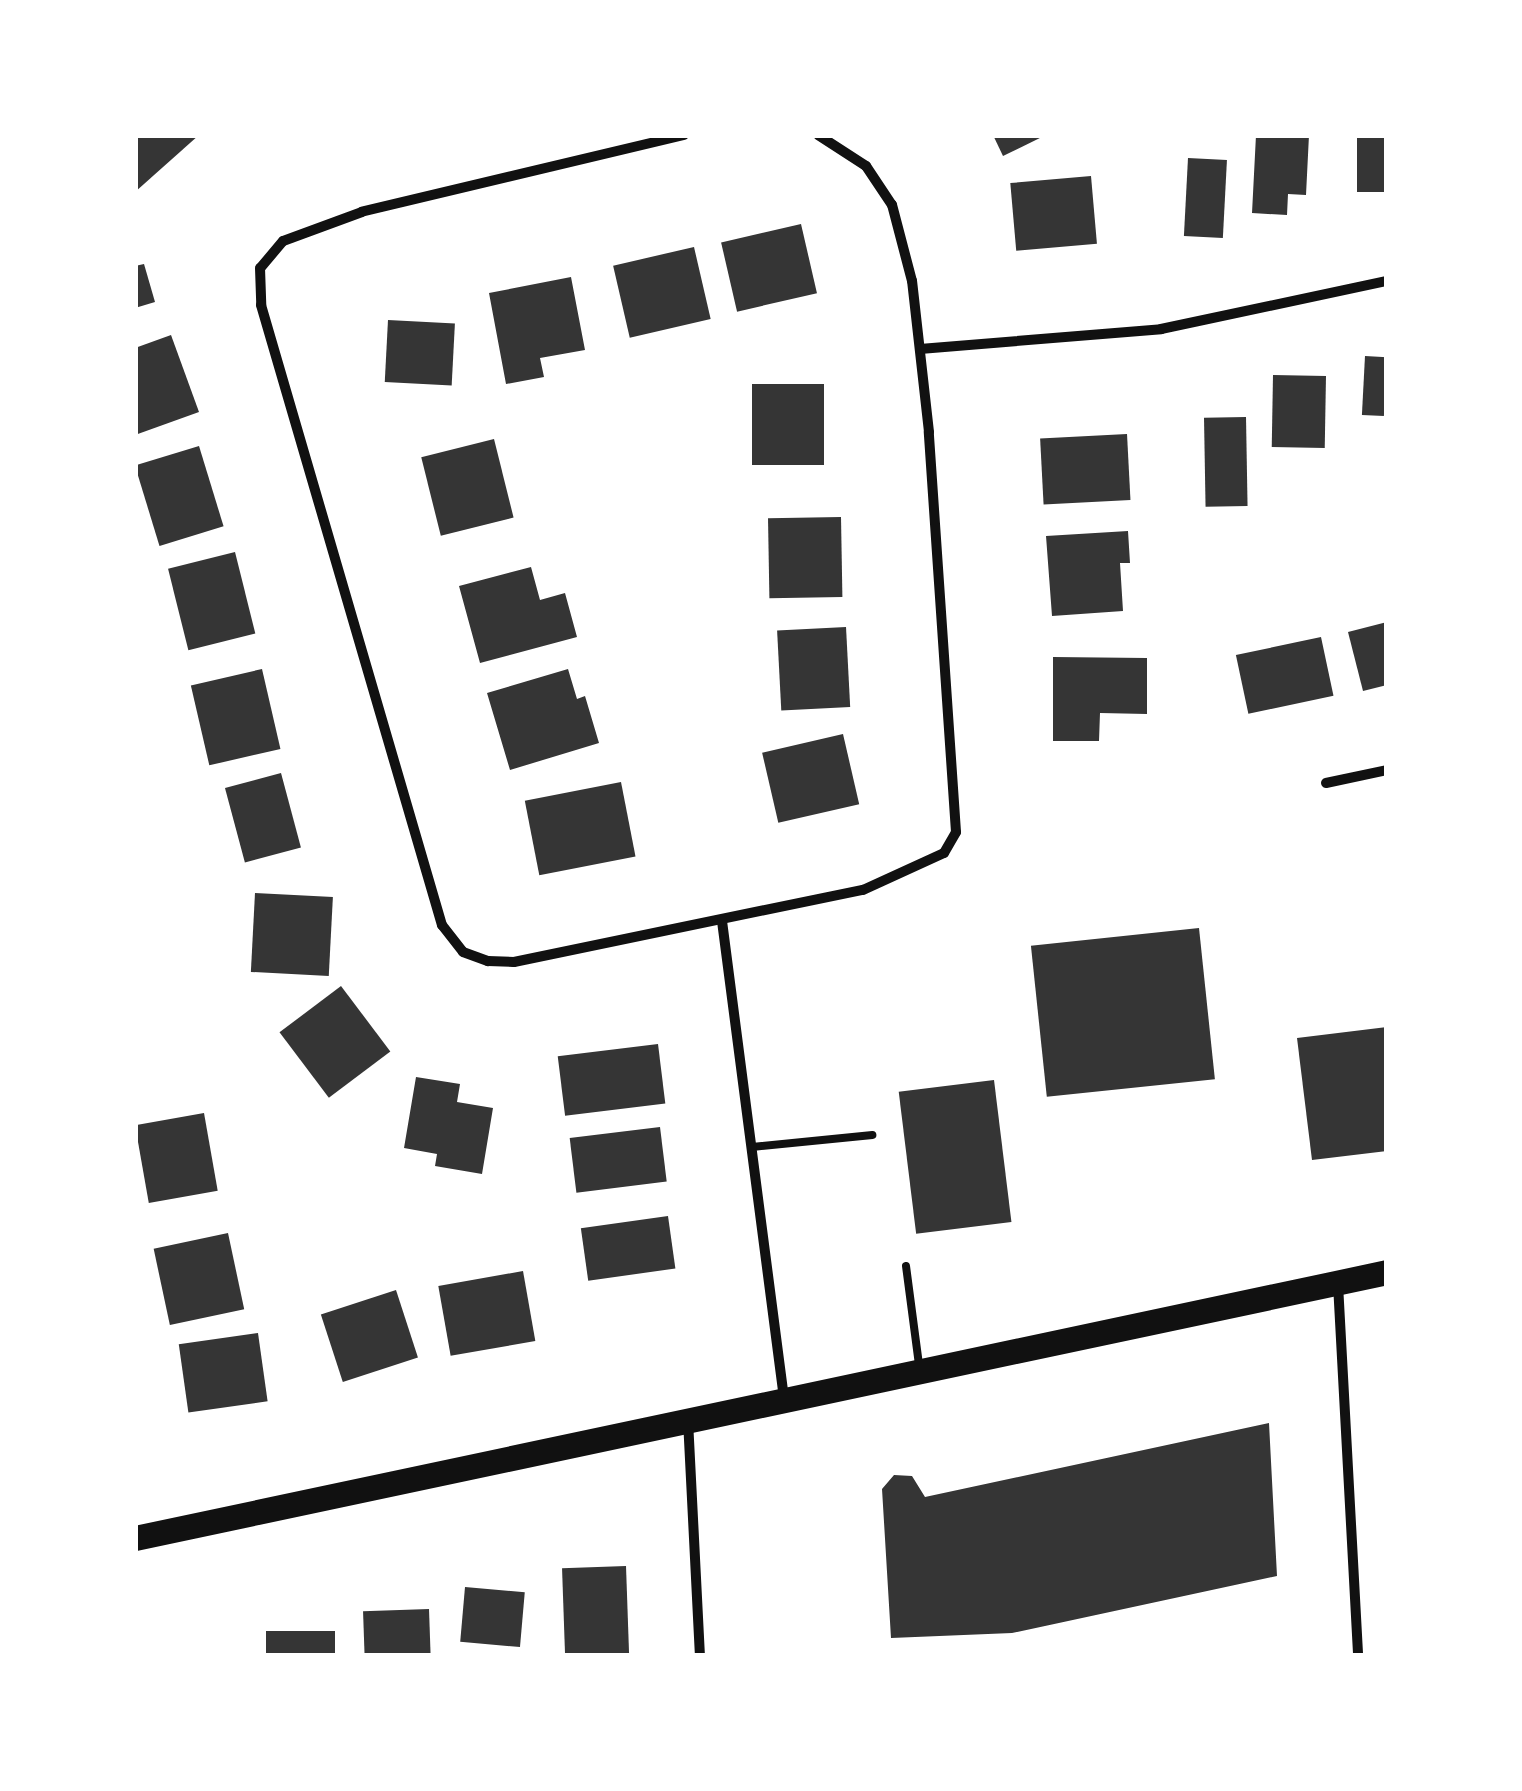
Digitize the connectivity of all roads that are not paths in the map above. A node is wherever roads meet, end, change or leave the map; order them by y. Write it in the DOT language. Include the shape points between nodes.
graph roads {
  1 [pos="684,135"];
  2 [pos="818,135"];
  3 [pos="1387,281"];
  4 [pos="920,350"];
  5 [pos="1387,770"];
  6 [pos="1326,783"];
  7 [pos="722,921"];
  8 [pos="872,1135"];
  9 [pos="752,1147"];
  10 [pos="906,1266"];
  11 [pos="1387,1272"];
  12 [pos="1338,1283"];
  13 [pos="920,1367"];
  14 [pos="784,1398"];
  15 [pos="688,1418"];
  16 [pos="135,1538"];
  17 [pos="700,1656"];
  18 [pos="1358,1656"];
  1 -- 7 [label="street" via="362,212 283,241 260,268 262,305 442,924 464,952 514,962"];
  2 -- 4 [label="street" via="866,166 892,206 912,281"];
  3 -- 4 [label="street" via="1162,329"];
  4 -- 7 [label="street" via="956,832 944,853 863,890"];
  5 -- 6 [label="street"];
  7 -- 9 [label="street"];
  8 -- 9 [label="lane"];
  9 -- 14 [label="street"];
  10 -- 13 [label="lane"];
  11 -- 12 [label="main road"];
  12 -- 13 [label="main road"];
  12 -- 18 [label="street"];
  13 -- 14 [label="main road"];
  14 -- 15 [label="main road"];
  15 -- 16 [label="main road"];
  15 -- 17 [label="street"];
}
